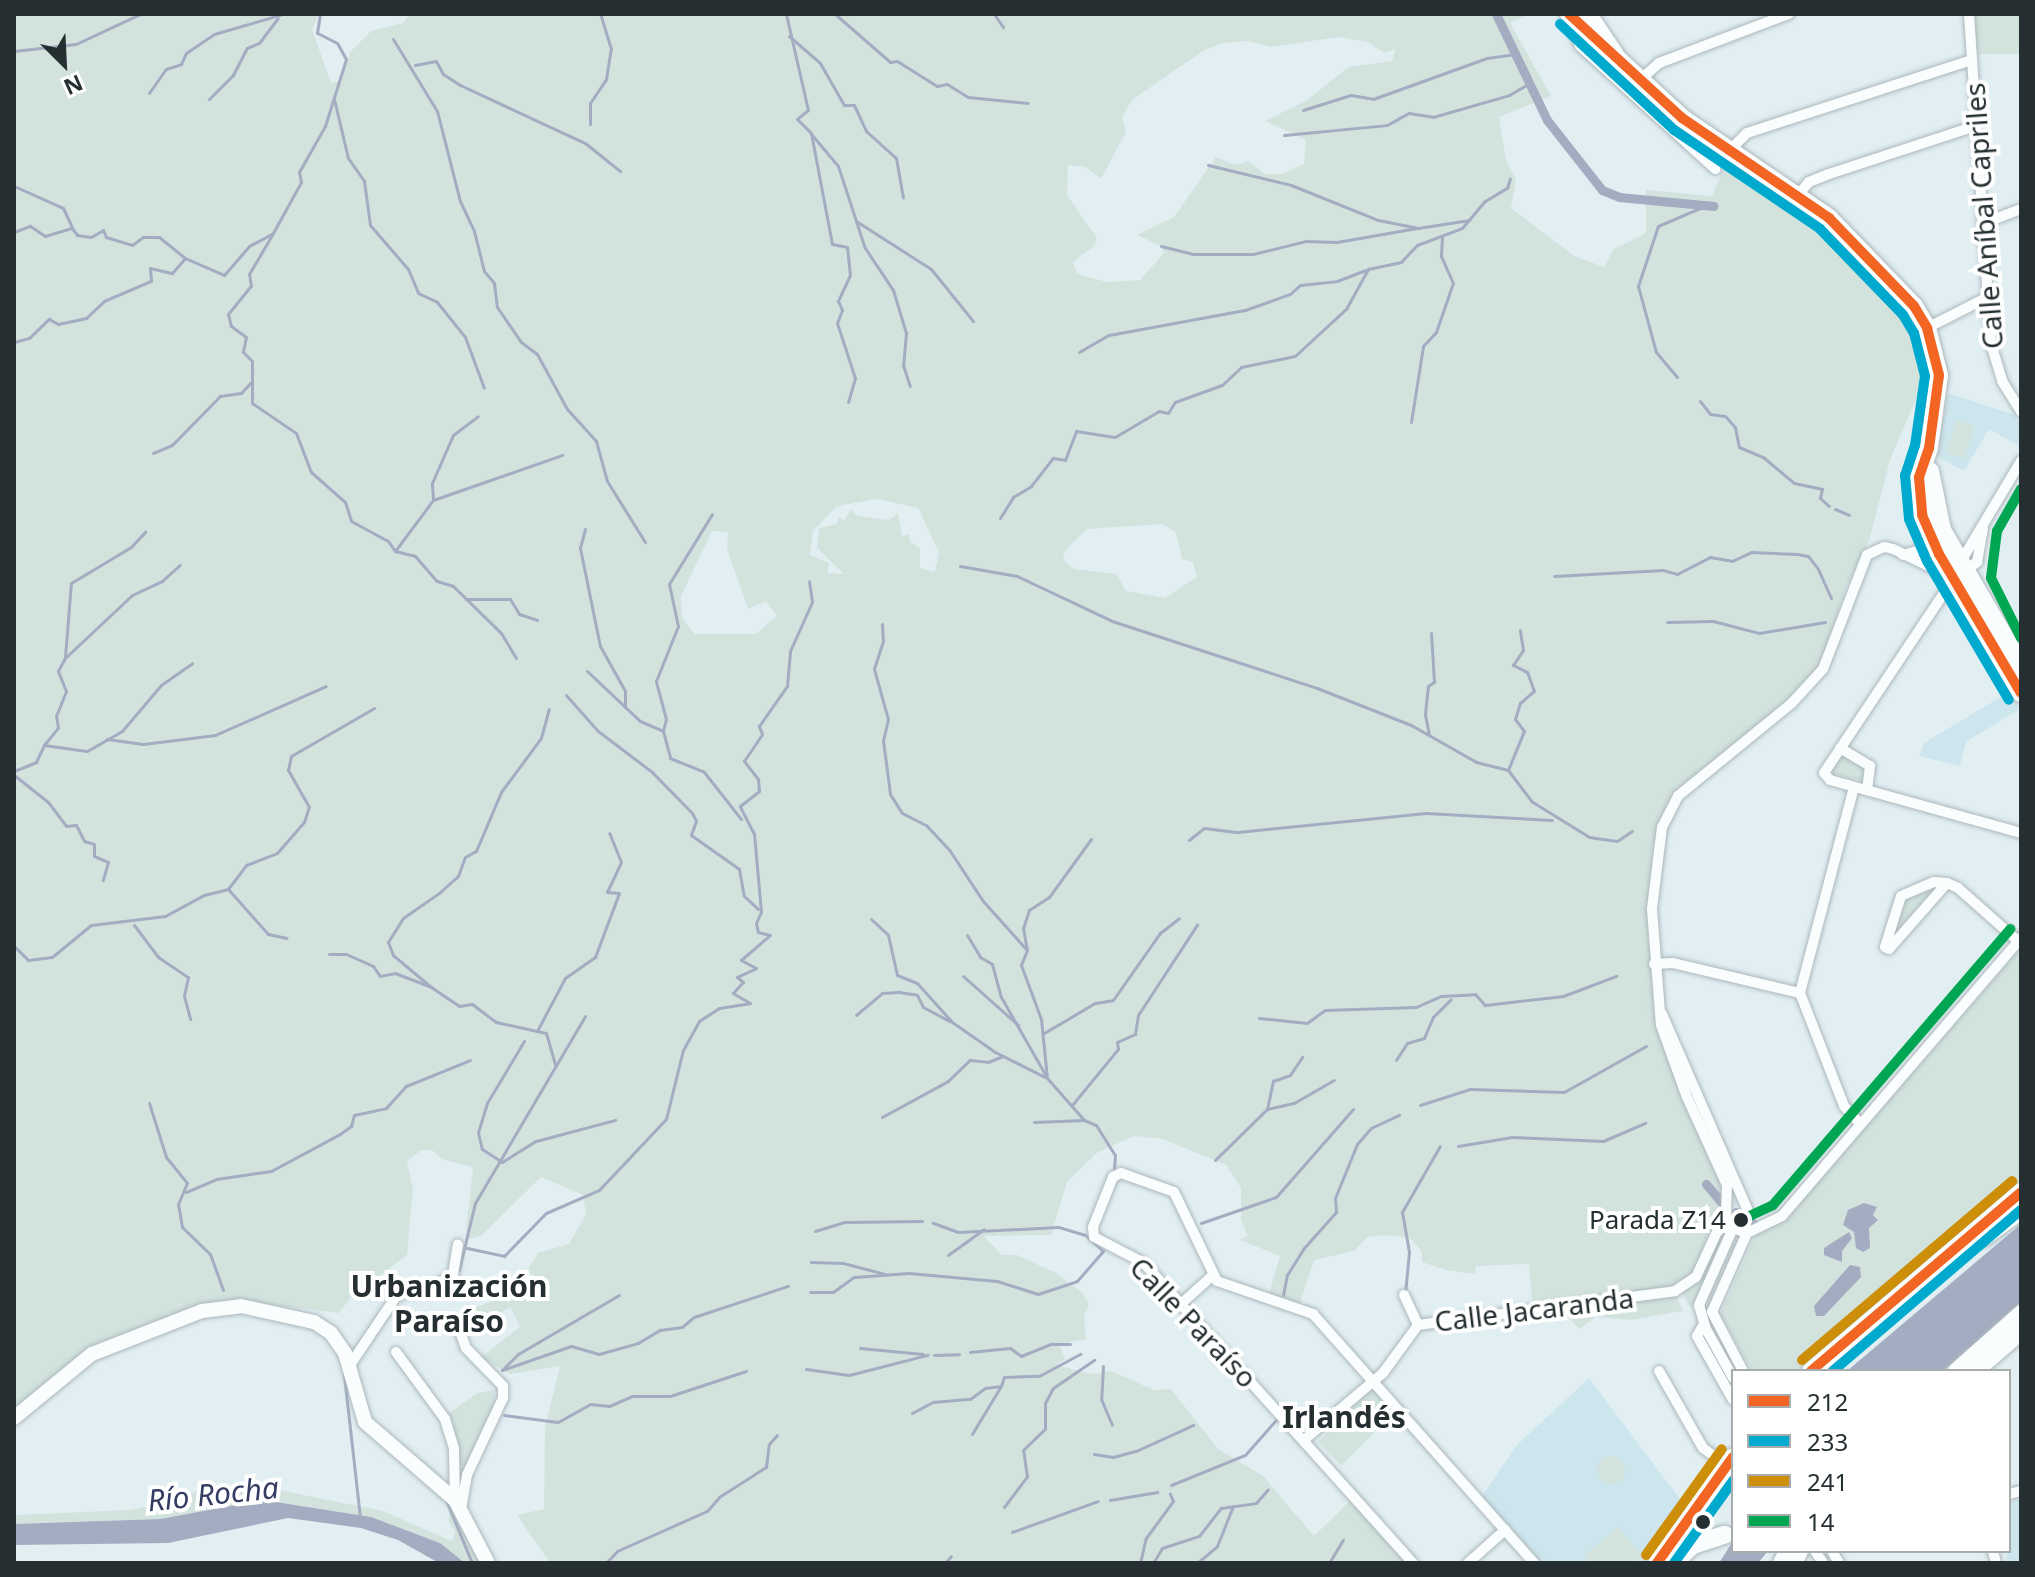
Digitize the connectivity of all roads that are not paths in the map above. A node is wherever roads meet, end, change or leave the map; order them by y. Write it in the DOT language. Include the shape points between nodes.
graph roads {
  1 [pos="1789,14"];
  2 [pos="1969,14"];
  3 [pos="1579,18"];
  4 [pos="1972,60"];
  5 [pos="1632,75"];
  6 [pos="1682,118"];
  7 [pos="1976,126"];
  8 [pos="1675,136"];
  9 [pos="1728,152"];
  10 [pos="1715,169"];
  11 [pos="1798,195"];
  12 [pos="2021,209"];
  13 [pos="1982,224"];
  14 [pos="1986,298"];
  15 [pos="1927,328"];
  16 [pos="2021,411"];
  17 [pos="1929,448"];
  18 [pos="2021,461"];
  19 [pos="1983,527"];
  20 [pos="1927,532"];
  21 [pos="1903,555"];
  22 [pos="1964,568"];
  23 [pos="1973,596"];
  24 [pos="1943,597"];
  25 [pos="2013,664"];
  26 [pos="2021,693"];
  27 [pos="1840,748"];
  28 [pos="1854,787"];
  29 [pos="1867,790"];
  30 [pos="2021,833"];
  31 [pos="1947,883"];
  32 [pos="2020,940"];
  33 [pos="1654,964"];
  34 [pos="1800,993"];
  35 [pos="1661,1012"];
  36 [pos="1860,1124"];
  37 [pos="2021,1192"];
  38 [pos="1748,1211"];
  39 [pos="2016,1213"];
  40 [pos="1729,1221"];
  41 [pos="1760,1224"];
  42 [pos="1747,1233"];
  43 [pos="458,1244"];
  44 [pos="1212,1276"];
  45 [pos="1404,1295"];
  46 [pos="1182,1303"];
  47 [pos="2021,1313"];
  48 [pos="1704,1324"];
  49 [pos="1418,1325"];
  50 [pos="458,1326"];
  51 [pos="2021,1332"];
  52 [pos="396,1352"];
  53 [pos="350,1365"];
  54 [pos="1742,1369"];
  55 [pos="1813,1369"];
  56 [pos="1829,1369"];
  57 [pos="1958,1369"];
  58 [pos="1978,1369"];
  59 [pos="1659,1371"];
  60 [pos="1731,1374"];
  61 [pos="1372,1381"];
  62 [pos="1731,1396"];
  63 [pos="14,1418"];
  64 [pos="1304,1440"];
  65 [pos="1731,1466"];
  66 [pos="458,1505"];
  67 [pos="1505,1530"];
  68 [pos="1724,1535"];
  69 [pos="488,1563"];
  70 [pos="1413,1563"];
  71 [pos="1468,1563"];
  72 [pos="1534,1563"];
  73 [pos="1657,1563"];
  74 [pos="1672,1563"];
  1 -- 5 [label="street"];
  2 -- 4 [label="street, Calle Aníbal Capriles"];
  3 -- 5 [label="highway"];
  3 -- 8 [label="street" via="1574,33 1580,46"];
  4 -- 7 [label="street, Calle Aníbal Capriles"];
  4 -- 9 [label="street" via="1747,133"];
  5 -- 6 [label="highway"];
  6 -- 8 [label="street"];
  6 -- 9 [label="highway"];
  7 -- 11 [label="street" via="1829,174 1809,182"];
  7 -- 13 [label="street, Calle Aníbal Capriles"];
  8 -- 10 [label="street"];
  9 -- 11 [label="highway"];
  11 -- 15 [label="highway" via="1863,248"];
  12 -- 13 [label="street"];
  13 -- 14 [label="street, Calle Aníbal Capriles"];
  14 -- 15 [label="street"];
  14 -- 16 [label="street, Calle Aníbal Capriles" via="1994,363"];
  15 -- 17 [label="highway" via="1939,375"];
  17 -- 20 [label="highway" via="1919,477"];
  17 -- 22 [label="highway" via="1936,514"];
  18 -- 19 [label="street"];
  19 -- 22 [label="street"];
  19 -- 22 [label="street"];
  20 -- 21 [label="street" via="1920,550"];
  20 -- 22 [label="highway"];
  21 -- 22 [label="street"];
  21 -- 33 [label="street" via="1884,547 1867,555 1823,669 1792,703 1702,774 1670,808 1654,871"];
  22 -- 23 [label="highway"];
  22 -- 23 [label="highway"];
  22 -- 24 [label="street"];
  23 -- 24 [label="highway"];
  23 -- 25 [label="highway"];
  24 -- 27 [label="street"];
  25 -- 26 [label="highway"];
  27 -- 28 [label="street" via="1825,776"];
  27 -- 29 [label="street" via="1870,766"];
  28 -- 29 [label="street"];
  28 -- 34 [label="street"];
  29 -- 30 [label="street"];
  31 -- 31 [label="street" via="1923,883 1901,896 1885,947 1889,949"];
  31 -- 32 [label="street"];
  32 -- 36 [label="street"];
  33 -- 34 [label="street" via="1673,963"];
  33 -- 35 [label="street"];
  34 -- 36 [label="street" via="1844,1106"];
  35 -- 38 [label="street"];
  35 -- 40 [label="street" via="1686,1095 1727,1185"];
  36 -- 41 [label="street" via="1782,1216"];
  37 -- 55 [label="highway"];
  38 -- 40 [label="street" via="1737,1206"];
  38 -- 41 [label="street"];
  39 -- 56 [label="highway" via="1919,1287"];
  40 -- 42 [label="street"];
  40 -- 48 [label="street" via="1700,1312"];
  40 -- 49 [label="street, Calle Jacaranda" via="1717,1232 1696,1277 1675,1291"];
  41 -- 42 [label="street"];
  42 -- 54 [label="street" via="1712,1309"];
  43 -- 53 [label="street" via="453,1275 432,1287 397,1295"];
  44 -- 46 [label="street"];
  44 -- 46 [label="street, Calle Paraíso" via="1179,1197 1121,1173 1113,1177 1094,1237 1144,1263"];
  44 -- 61 [label="street" via="1313,1314"];
  45 -- 49 [label="street"];
  46 -- 64 [label="street, Calle Paraíso"];
  47 -- 57 [label="main road"];
  48 -- 60 [label="street"];
  48 -- 62 [label="street" via="1697,1336"];
  49 -- 61 [label="street, Calle Jacaranda"];
  50 -- 66 [label="street" via="466,1348 503,1386 503,1398"];
  51 -- 58 [label="main road"];
  52 -- 66 [label="street" via="445,1419 454,1449"];
  53 -- 63 [label="street" via="331,1333 314,1322 241,1306 214,1308 92,1354"];
  53 -- 66 [label="street" via="365,1422"];
  59 -- 65 [label="street" via="1703,1448"];
  61 -- 64 [label="street, Calle Jacaranda"];
  61 -- 67 [label="street"];
  64 -- 70 [label="street, Calle Paraíso"];
  65 -- 73 [label="highway"];
  65 -- 74 [label="highway"];
  66 -- 69 [label="street"];
  67 -- 71 [label="street"];
  67 -- 72 [label="street"];
  68 -- 74 [label="highway" via="1693,1545"];
}
